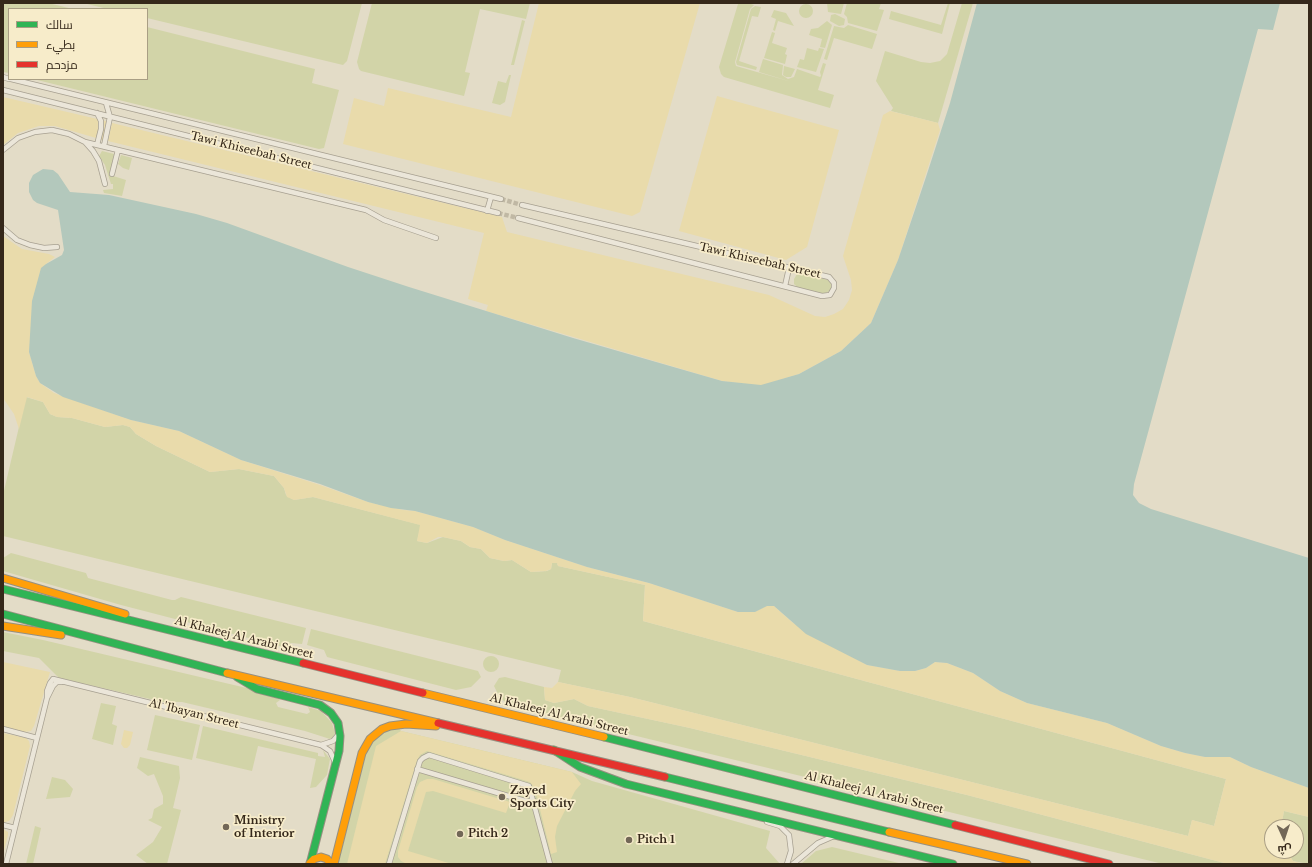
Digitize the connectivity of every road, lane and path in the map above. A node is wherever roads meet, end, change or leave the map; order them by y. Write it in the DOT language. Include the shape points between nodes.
graph roads {
  1 [pos="14,80"];
  2 [pos="3,90"];
  3 [pos="106,103"];
  4 [pos="97,114"];
  5 [pos="110,117"];
  6 [pos="85,142"];
  7 [pos="97,145"];
  8 [pos="104,146"];
  9 [pos="3,150"];
  10 [pos="118,150"];
  11 [pos="112,174"];
  12 [pos="105,184"];
  13 [pos="491,197"];
  14 [pos="500,199"];
  15 [pos="522,205"];
  16 [pos="488,211"];
  17 [pos="498,214"];
  18 [pos="518,218"];
  19 [pos="3,228"];
  20 [pos="436,238"];
  21 [pos="57,247"];
  22 [pos="789,268"];
  23 [pos="785,286"];
  24 [pos="3,578"];
  25 [pos="3,589"];
  26 [pos="3,614"];
  27 [pos="148,625"];
  28 [pos="3,626"];
  29 [pos="81,636"];
  30 [pos="236,675"];
  31 [pos="452,727"];
  32 [pos="3,729"];
  33 [pos="340,731"];
  34 [pos="37,738"];
  35 [pos="321,745"];
  36 [pos="554,750"];
  37 [pos="336,764"];
  38 [pos="417,770"];
  39 [pos="534,801"];
  40 [pos="748,814"];
  41 [pos="3,826"];
  42 [pos="15,828"];
  43 [pos="839,836"];
  44 [pos="6,864"];
  45 [pos="310,864"];
  46 [pos="331,864"];
  47 [pos="334,864"];
  48 [pos="388,864"];
  49 [pos="550,864"];
  50 [pos="787,864"];
  51 [pos="793,864"];
  52 [pos="953,864"];
  53 [pos="1027,864"];
  54 [pos="1109,864"];
  1 -- 3 [label="street, Tawi Khiseebah Street"];
  2 -- 4 [label="street, Tawi Khiseebah Street"];
  3 -- 5 [label="street"];
  3 -- 13 [label="street, Tawi Khiseebah Street"];
  4 -- 5 [label="street, Tawi Khiseebah Street"];
  4 -- 7 [label="street" via="101,129"];
  5 -- 8 [label="street"];
  5 -- 16 [label="street, Tawi Khiseebah Street"];
  6 -- 7 [label="street"];
  6 -- 9 [label="street" via="61,132 43,130 18,138"];
  6 -- 12 [label="street" via="99,161"];
  7 -- 8 [label="street"];
  8 -- 10 [label="street"];
  10 -- 11 [label="street"];
  10 -- 20 [label="street" via="366,210 388,221"];
  13 -- 14 [label="street, Tawi Khiseebah Street"];
  13 -- 16 [label="street"];
  15 -- 22 [label="street, Tawi Khiseebah Street"];
  16 -- 17 [label="street, Tawi Khiseebah Street"];
  18 -- 23 [label="street, Tawi Khiseebah Street"];
  19 -- 21 [label="street" via="17,240 30,245"];
  22 -- 23 [label="street"];
  22 -- 23 [label="street, Tawi Khiseebah Street" via="829,278 834,283 834,290 830,295 822,296"];
  24 -- 27 [label="main road" via="122,612"];
  25 -- 27 [label="main road, Al Khaleej Al Arabi Street"];
  26 -- 29 [label="main road"];
  27 -- 54 [label="main road, Al Khaleej Al Arabi Street"];
  28 -- 29 [label="main road" via="34,632"];
  29 -- 30 [label="main road"];
  30 -- 31 [label="main road"];
  30 -- 33 [label="main road" via="257,688 320,706 333,716"];
  31 -- 36 [label="main road"];
  31 -- 47 [label="main road" via="398,724 382,729 370,739 362,753"];
  32 -- 34 [label="street"];
  33 -- 35 [label="street" via="333,741"];
  33 -- 37 [label="main road"];
  34 -- 35 [label="street, Al 'Ibayan Street" via="47,698 54,684 66,682"];
  34 -- 42 [label="street, Al 'Ibayan Street"];
  35 -- 37 [label="street" via="330,751"];
  36 -- 40 [label="main road" via="573,764 621,782"];
  36 -- 53 [label="main road"];
  37 -- 45 [label="main road"];
  38 -- 39 [label="street" via="525,801"];
  38 -- 39 [label="street" via="421,759 432,756 525,784 530,788"];
  38 -- 48 [label="street"];
  39 -- 49 [label="street"];
  40 -- 43 [label="main road"];
  40 -- 50 [label="street" via="777,825 786,832 792,847"];
  41 -- 42 [label="street"];
  42 -- 44 [label="street, Al 'Ibayan Street"];
  43 -- 51 [label="street" via="822,840"];
  43 -- 52 [label="main road"];
  45 -- 46 [label="main road" via="314,859 321,858 327,859"];
}
